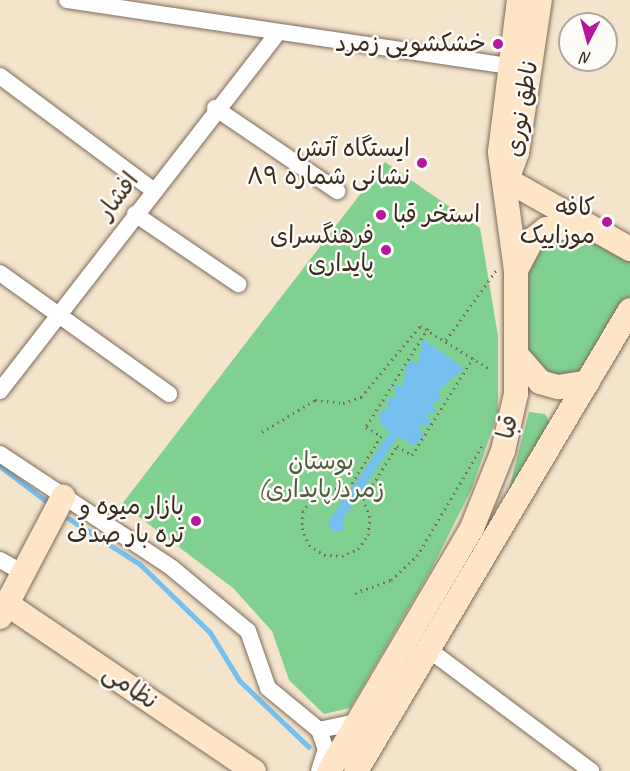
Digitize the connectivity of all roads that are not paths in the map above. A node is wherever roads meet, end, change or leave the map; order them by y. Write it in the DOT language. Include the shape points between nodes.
graph roads {
  1 [pos="67,0"];
  2 [pos="519,0"];
  3 [pos="540,0"];
  4 [pos="278,32"];
  5 [pos="510,66"];
  6 [pos="0,76"];
  7 [pos="216,108"];
  8 [pos="507,180"];
  9 [pos="153,190"];
  10 [pos="337,190"];
  11 [pos="135,214"];
  12 [pos="590,226"];
  13 [pos="630,249"];
  14 [pos="516,271"];
  15 [pos="0,273"];
  16 [pos="238,284"];
  17 [pos="58,315"];
  18 [pos="626,327"];
  19 [pos="516,354"];
  20 [pos="588,382"];
  21 [pos="0,391"];
  22 [pos="169,394"];
  23 [pos="516,394"];
  24 [pos="565,421"];
  25 [pos="0,454"];
  26 [pos="63,497"];
  27 [pos="0,560"];
  28 [pos="23,573"];
  29 [pos="3,610"];
  30 [pos="428,649"];
  31 [pos="357,722"];
  32 [pos="319,730"];
  33 [pos="358,770"];
  34 [pos="254,771"];
  35 [pos="319,771"];
  36 [pos="329,771"];
  37 [pos="591,771"];
  1 -- 4 [label="street"];
  2 -- 5 [label="street, ناطق نوری"];
  3 -- 8 [label="street, ناطق نوری" via="517,153"];
  4 -- 5 [label="street"];
  4 -- 7 [label="street, افشار"];
  5 -- 8 [label="street, ناطق نوری" via="500,152"];
  6 -- 9 [label="street"];
  7 -- 9 [label="street, افشار"];
  7 -- 10 [label="street"];
  8 -- 12 [label="street"];
  8 -- 14 [label="street, قبا"];
  9 -- 11 [label="street, افشار"];
  11 -- 16 [label="street"];
  11 -- 17 [label="street, افشار"];
  12 -- 13 [label="street"];
  12 -- 14 [label="street" via="546,229 532,240"];
  14 -- 19 [label="street, قبا"];
  15 -- 17 [label="street"];
  17 -- 21 [label="street, افشار"];
  17 -- 22 [label="street"];
  18 -- 20 [label="street, قبا"];
  19 -- 20 [label="street" via="540,382 558,387"];
  19 -- 23 [label="street, قبا"];
  20 -- 24 [label="street, قبا"];
  23 -- 24 [label="street" via="551,398"];
  23 -- 31 [label="street, قبا" via="490,490"];
  24 -- 30 [label="street, قبا"];
  25 -- 26 [label="street"];
  26 -- 28 [label="street"];
  26 -- 32 [label="street" via="172,568 248,631 268,688"];
  27 -- 28 [label="street"];
  28 -- 29 [label="street"];
  29 -- 34 [label="street, نظامی"];
  30 -- 33 [label="street, قبا"];
  30 -- 37 [label="street"];
  31 -- 32 [label="street"];
  31 -- 36 [label="street, قبا"];
  32 -- 35 [label="street" via="326,750"];
}
